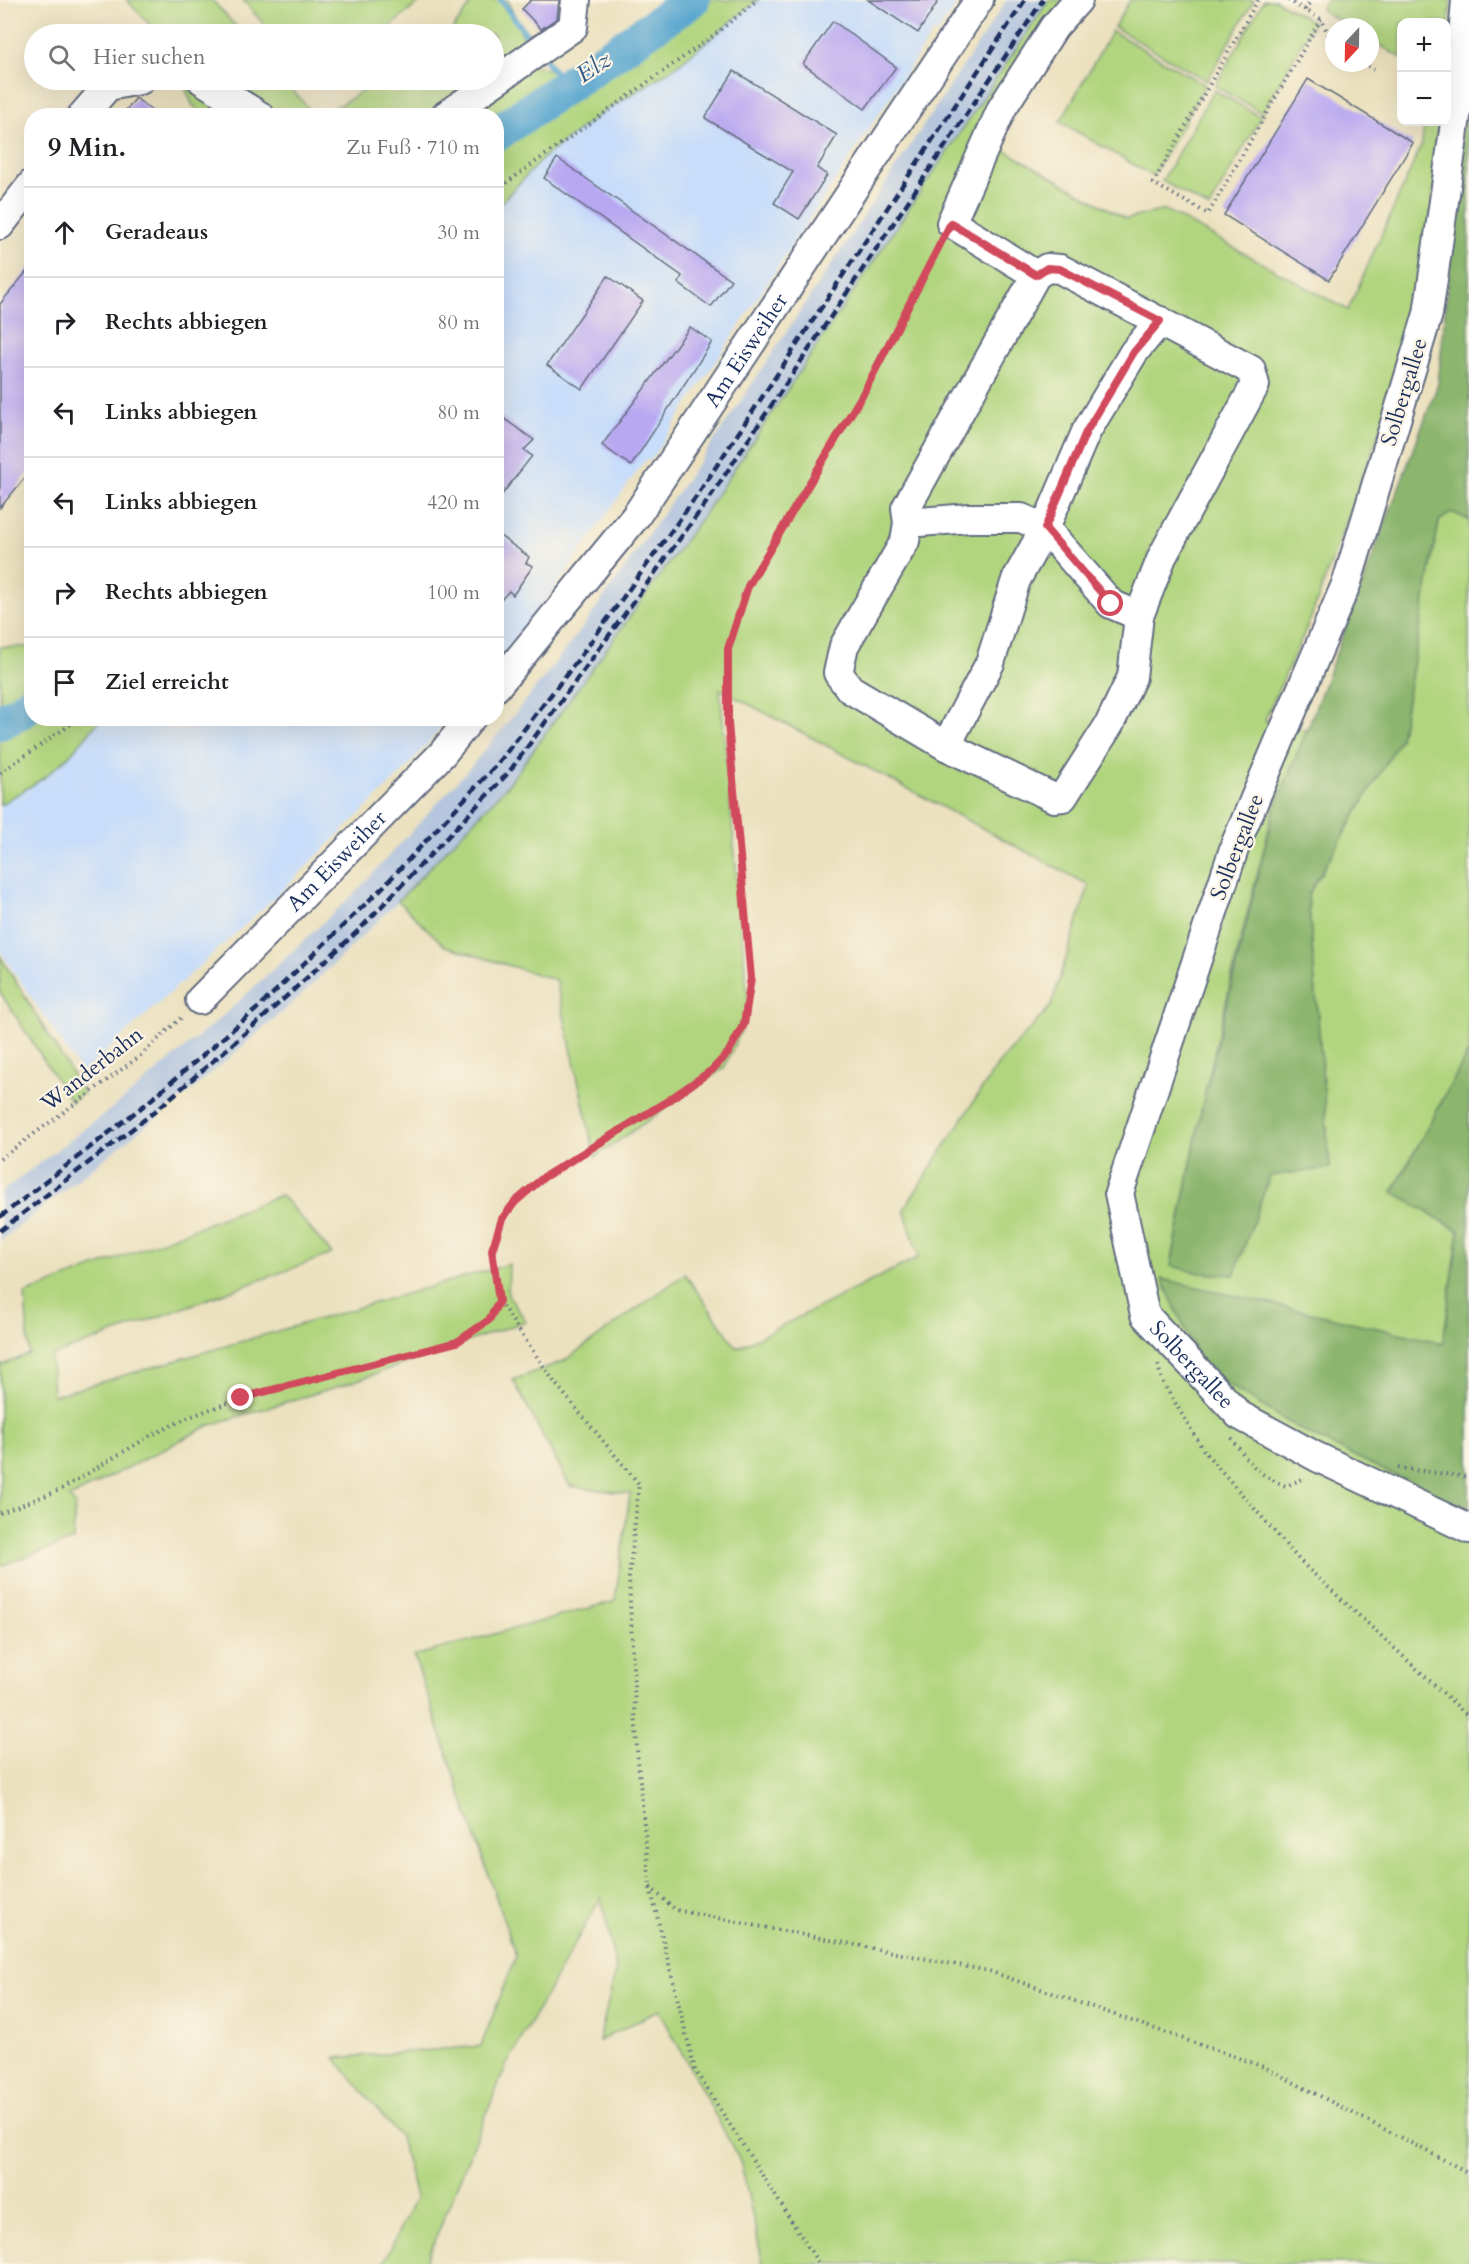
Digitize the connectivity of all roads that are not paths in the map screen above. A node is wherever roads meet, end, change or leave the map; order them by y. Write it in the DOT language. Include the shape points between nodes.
graph roads {
  1 [pos="576,0"];
  2 [pos="979,0"];
  3 [pos="1078,0"];
  4 [pos="1466,0"];
  5 [pos="504,76"];
  6 [pos="105,90"];
  7 [pos="218,90"];
  8 [pos="483,90"];
  9 [pos="89,108"];
  10 [pos="247,108"];
  11 [pos="457,108"];
  12 [pos="24,194"];
  13 [pos="0,225"];
  14 [pos="1036,275"];
  15 [pos="1160,321"];
  16 [pos="908,523"];
  17 [pos="1045,528"];
  18 [pos="1138,615"];
  19 [pos="504,677"];
  20 [pos="465,726"];
  21 [pos="946,746"];
  22 [pos="200,1000"];
  23 [pos="1469,1529"];
  1 -- 5 [label="street" via="573,27"];
  2 -- 19 [label="street, Am Eisweiher" via="636,516"];
  3 -- 14 [label="street" via="1054,27 1002,108 951,223"];
  4 -- 23 [label="street, Solbergallee" via="1457,110 1428,314 1347,582 1236,843 1119,1193 1145,1315 1239,1414 1317,1457"];
  6 -- 9 [label="street"];
  7 -- 10 [label="street"];
  8 -- 11 [label="street"];
  12 -- 13 [label="street"];
  14 -- 15 [label="street" via="1047,268 1060,269"];
  14 -- 16 [label="street" via="906,508"];
  15 -- 17 [label="street" via="1134,352 1086,432"];
  15 -- 18 [label="street" via="1251,370 1254,385 1162,557"];
  16 -- 17 [label="street" via="1021,518"];
  16 -- 21 [label="street" via="905,542 844,646 838,673 850,690"];
  17 -- 18 [label="street" via="1111,604"];
  17 -- 21 [label="street" via="1016,580 990,663"];
  18 -- 21 [label="street" via="1132,677 1109,725 1063,797 1054,798"];
  20 -- 22 [label="street, Am Eisweiher" via="442,754"];
}
